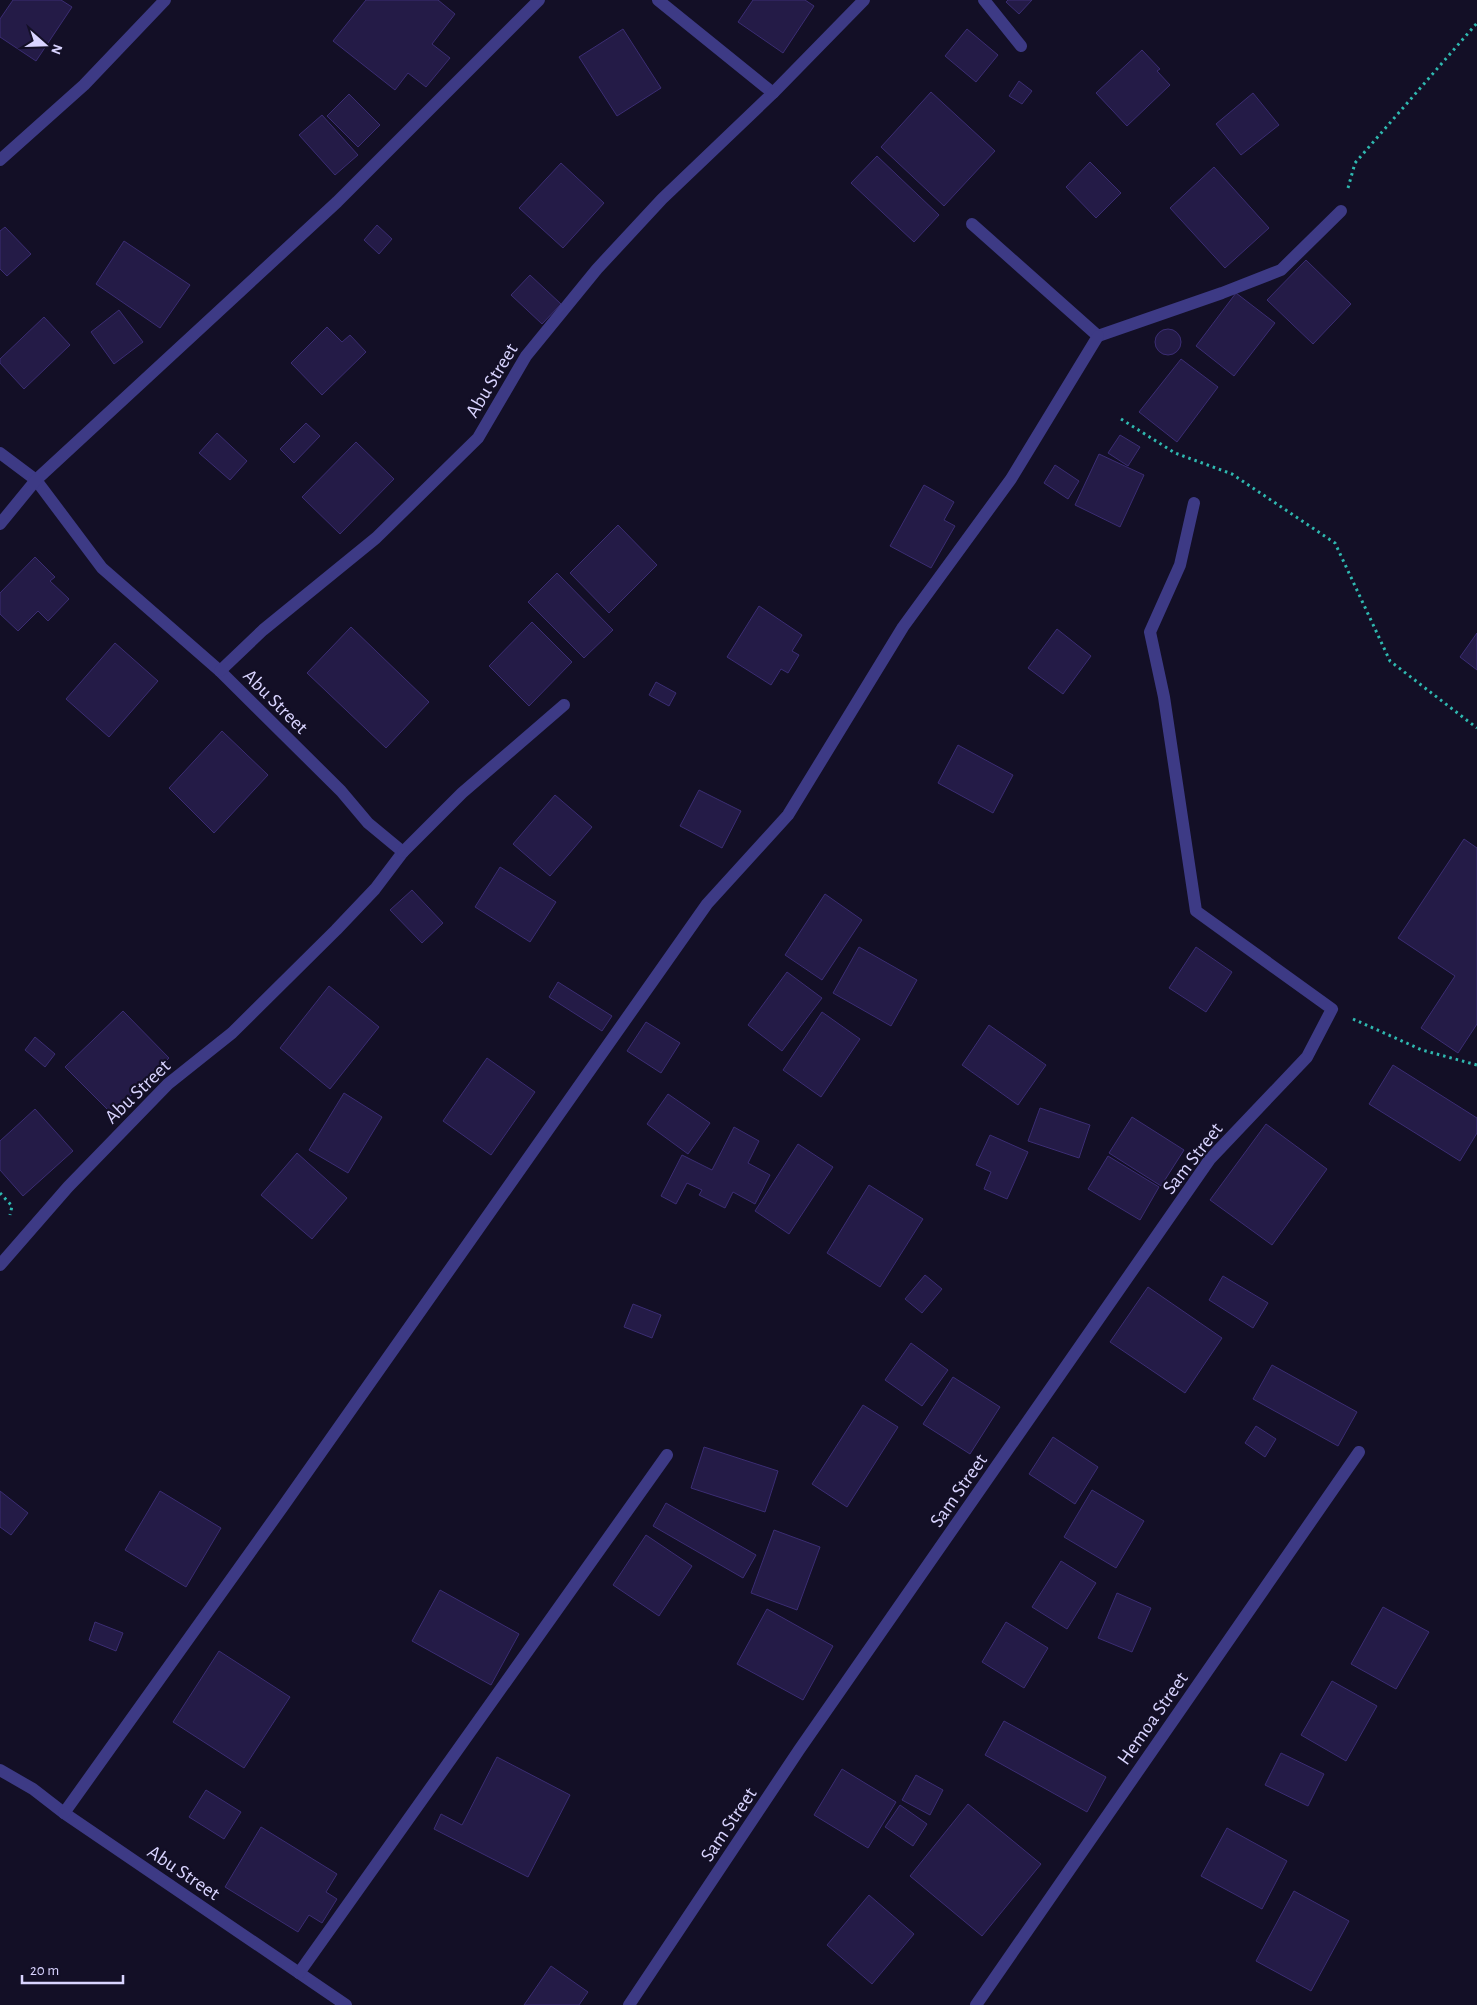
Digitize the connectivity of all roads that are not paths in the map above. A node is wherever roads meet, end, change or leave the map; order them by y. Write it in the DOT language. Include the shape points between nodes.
graph roads {
  1 [pos="165,0"];
  2 [pos="540,0"];
  3 [pos="658,0"];
  4 [pos="864,0"];
  5 [pos="984,0"];
  6 [pos="1021,46"];
  7 [pos="773,92"];
  8 [pos="0,160"];
  9 [pos="1341,211"];
  10 [pos="972,224"];
  11 [pos="1098,336"];
  12 [pos="0,453"];
  13 [pos="36,480"];
  14 [pos="1194,503"];
  15 [pos="0,524"];
  16 [pos="220,671"];
  17 [pos="564,705"];
  18 [pos="403,852"];
  19 [pos="0,1265"];
  20 [pos="1359,1452"];
  21 [pos="667,1455"];
  22 [pos="0,1770"];
  23 [pos="64,1813"];
  24 [pos="299,1973"];
  25 [pos="346,2005"];
  26 [pos="630,2005"];
  27 [pos="976,2005"];
  1 -- 8 [label="street" via="84,85"];
  2 -- 13 [label="street" via="337,202"];
  3 -- 7 [label="street"];
  4 -- 7 [label="street, Abu Street"];
  5 -- 6 [label="street"];
  7 -- 16 [label="street, Abu Street" via="662,199 597,269 526,356 478,438 376,538 263,630"];
  9 -- 11 [label="street" via="1281,270"];
  10 -- 11 [label="street"];
  11 -- 23 [label="street" via="1011,479 903,627 788,815 707,904"];
  12 -- 13 [label="street"];
  13 -- 15 [label="street"];
  13 -- 16 [label="street" via="102,568"];
  14 -- 26 [label="street, Sam Street" via="1180,565 1150,632 1164,697 1196,911 1332,1009 1307,1057 1210,1159 805,1742"];
  16 -- 18 [label="street, Abu Street" via="341,791 368,823"];
  17 -- 18 [label="street" via="462,793"];
  18 -- 19 [label="street, Abu Street" via="375,889 336,930 232,1033 168,1084 68,1187"];
  20 -- 27 [label="street, Hemoa Street"];
  21 -- 24 [label="street"];
  22 -- 23 [label="street, Abu Street" via="33,1789"];
  23 -- 24 [label="street, Abu Street"];
  24 -- 25 [label="street, Abu Street"];
}
